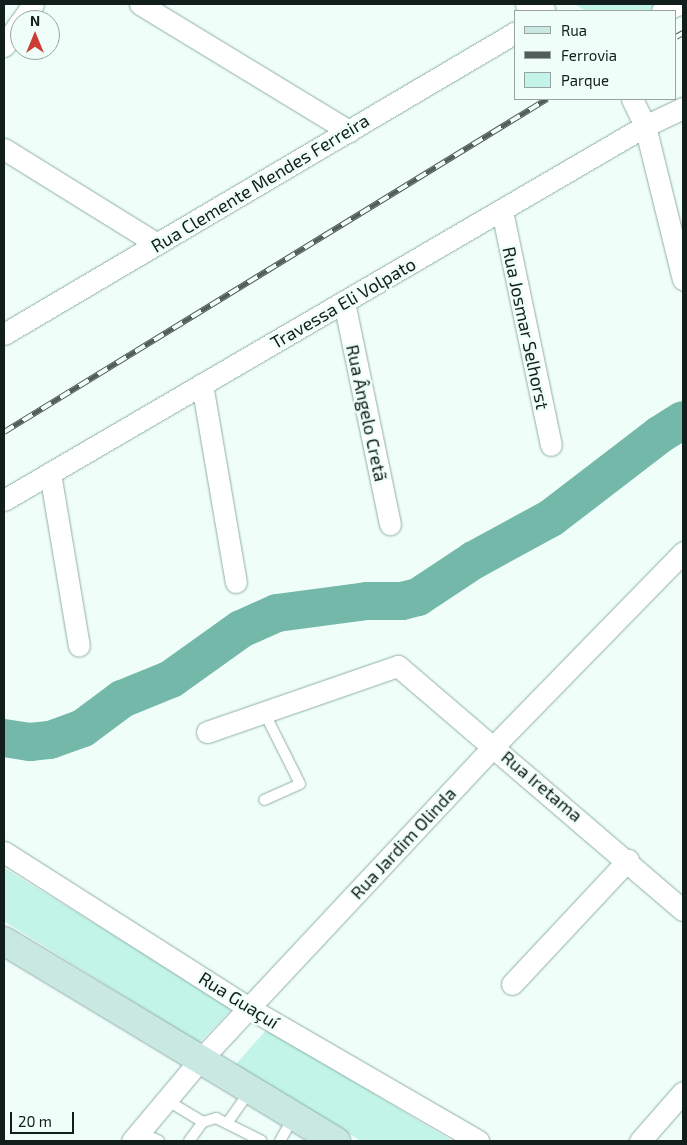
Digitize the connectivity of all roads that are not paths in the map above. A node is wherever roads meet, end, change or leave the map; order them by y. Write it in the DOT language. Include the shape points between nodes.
graph roads {
  1 [pos="140,4"];
  2 [pos="528,4"];
  3 [pos="679,4"];
  4 [pos="540,10"];
  5 [pos="664,10"];
  6 [pos="514,33"];
  7 [pos="632,100"];
  8 [pos="683,108"];
  9 [pos="645,126"];
  10 [pos="349,131"];
  11 [pos="4,149"];
  12 [pos="502,211"];
  13 [pos="157,244"];
  14 [pos="683,279"];
  15 [pos="344,302"];
  16 [pos="4,334"];
  17 [pos="202,384"];
  18 [pos="550,445"];
  19 [pos="50,473"];
  20 [pos="4,500"];
  21 [pos="390,524"];
  22 [pos="683,552"];
  23 [pos="236,582"];
  24 [pos="79,646"];
  25 [pos="264,712"];
  26 [pos="207,732"];
  27 [pos="494,746"];
  28 [pos="264,800"];
  29 [pos="4,852"];
  30 [pos="628,860"];
  31 [pos="683,910"];
  32 [pos="4,941"];
  33 [pos="512,984"];
  34 [pos="249,1008"];
  35 [pos="200,1060"];
  36 [pos="250,1090"];
  37 [pos="683,1092"];
  38 [pos="168,1101"];
  39 [pos="294,1116"];
  40 [pos="202,1122"];
  41 [pos="228,1122"];
  42 [pos="144,1138"];
  43 [pos="189,1141"];
  44 [pos="262,1141"];
  45 [pos="280,1141"];
  46 [pos="336,1141"];
  47 [pos="478,1141"];
  48 [pos="640,1141"];
  1 -- 10 [label="street"];
  2 -- 4 [label="street"];
  3 -- 5 [label="street"];
  6 -- 10 [label="street, Rua Clemente Mendes Ferreira"];
  7 -- 9 [label="street"];
  8 -- 9 [label="street, Travessa Eli Volpato"];
  9 -- 12 [label="street, Travessa Eli Volpato"];
  9 -- 14 [label="street"];
  10 -- 13 [label="street, Rua Clemente Mendes Ferreira"];
  11 -- 13 [label="street"];
  12 -- 15 [label="street, Travessa Eli Volpato"];
  12 -- 18 [label="street, Rua Josmar Selhorst"];
  13 -- 16 [label="street, Rua Clemente Mendes Ferreira"];
  15 -- 17 [label="street, Travessa Eli Volpato"];
  15 -- 21 [label="street, Rua Ângelo Cretã"];
  17 -- 19 [label="street, Travessa Eli Volpato"];
  17 -- 23 [label="street"];
  19 -- 20 [label="street, Travessa Eli Volpato"];
  19 -- 24 [label="street"];
  22 -- 27 [label="street, Rua Jardim Olinda"];
  25 -- 26 [label="street"];
  25 -- 27 [label="street, Rua Iretama" via="398,666"];
  25 -- 28 [label="lane" via="300,784"];
  27 -- 30 [label="street, Rua Iretama"];
  27 -- 34 [label="street, Rua Jardim Olinda"];
  29 -- 34 [label="street, Rua Guaçuí"];
  30 -- 31 [label="street, Rua Iretama"];
  30 -- 33 [label="street"];
  32 -- 35 [label="main road"];
  34 -- 35 [label="street, Rua Jardim Olinda"];
  34 -- 47 [label="street, Rua Guaçuí"];
  35 -- 36 [label="main road"];
  35 -- 38 [label="street, Rua Jardim Olinda"];
  36 -- 39 [label="main road"];
  36 -- 41 [label="lane"];
  37 -- 48 [label="street"];
  38 -- 40 [label="lane"];
  38 -- 42 [label="street, Rua Jardim Olinda"];
  39 -- 45 [label="lane"];
  39 -- 46 [label="main road"];
  40 -- 41 [label="lane" via="216,1118"];
  40 -- 43 [label="lane"];
  41 -- 44 [label="lane"];
}
